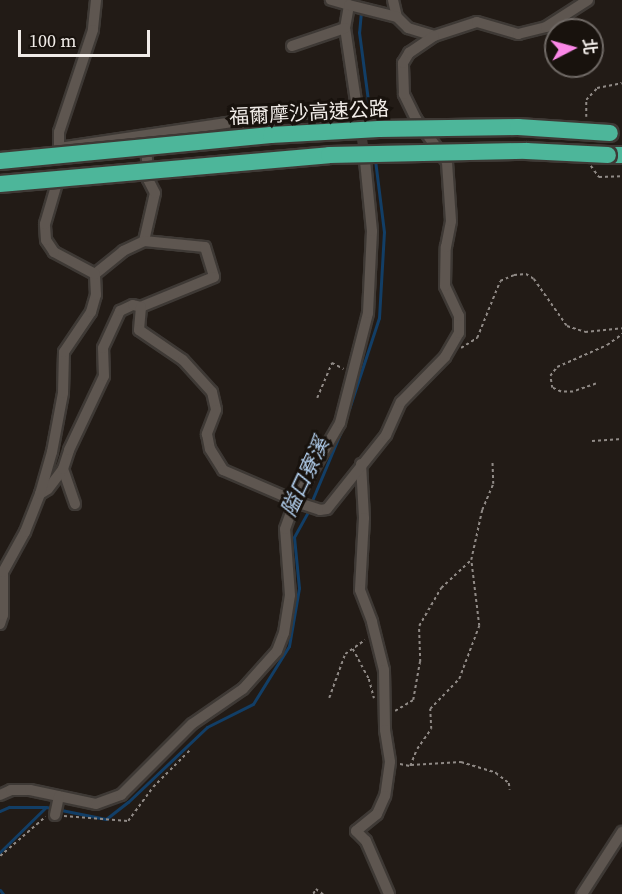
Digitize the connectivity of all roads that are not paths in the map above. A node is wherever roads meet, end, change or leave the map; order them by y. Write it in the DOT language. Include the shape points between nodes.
graph roads {
  1 [pos="96,0"];
  2 [pos="331,0"];
  3 [pos="393,0"];
  4 [pos="588,0"];
  5 [pos="348,5"];
  6 [pos="397,17"];
  7 [pos="345,28"];
  8 [pos="434,36"];
  9 [pos="292,46"];
  10 [pos="616,133"];
  11 [pos="146,135"];
  12 [pos="615,155"];
  13 [pos="0,161"];
  14 [pos="365,161"];
  15 [pos="0,183"];
  16 [pos="57,183"];
  17 [pos="144,241"];
  18 [pos="95,274"];
  19 [pos="141,307"];
  20 [pos="361,464"];
  21 [pos="63,470"];
  22 [pos="40,494"];
  23 [pos="299,502"];
  24 [pos="75,504"];
  25 [pos="0,624"];
  26 [pos="0,795"];
  27 [pos="622,832"];
  28 [pos="389,894"];
  29 [pos="582,894"];
  1 -- 11 [label="lane" via="93,30 59,132 59,148"];
  2 -- 5 [label="lane"];
  3 -- 6 [label="lane"];
  4 -- 8 [label="lane" via="546,27 518,34 477,22"];
  5 -- 6 [label="lane"];
  5 -- 7 [label="lane"];
  6 -- 8 [label="lane" via="408,28"];
  7 -- 9 [label="lane"];
  7 -- 11 [label="lane" via="357,108"];
  8 -- 20 [label="lane" via="409,53 403,63 405,94 416,119 447,162 451,221 445,286 459,316 459,333 445,357 401,402 386,435"];
  10 -- 13 [label="highway, 福爾摩沙高速公路, bridge" via="518,127 368,130 271,135"];
  11 -- 17 [label="lane" via="147,179 154,193"];
  12 -- 15 [label="highway, bridge" via="525,151 329,155"];
  14 -- 23 [label="lane" via="372,231 368,313 340,423"];
  16 -- 18 [label="lane" via="45,224 46,240 54,252"];
  17 -- 18 [label="lane" via="123,251"];
  17 -- 19 [label="lane" via="205,247 214,277"];
  18 -- 22 [label="lane" via="96,295 91,312 64,352 61,409"];
  19 -- 21 [label="lane" via="133,305 120,311 103,348 104,376"];
  19 -- 23 [label="lane" via="139,330 183,360 212,392 216,410 207,434 210,449 223,470"];
  20 -- 23 [label="lane" via="327,509"];
  20 -- 28 [label="lane" via="364,518 360,590 384,670 390,762 385,796 377,814 356,831 366,841"];
  21 -- 22 [label="lane"];
  21 -- 24 [label="lane"];
  22 -- 25 [label="lane" via="3,572"];
  23 -- 26 [label="lane" via="285,529 290,595 284,633 277,651 243,689 192,724 121,795 96,804 57,807 30,790 11,790"];
  27 -- 29 [label="lane"];
}
